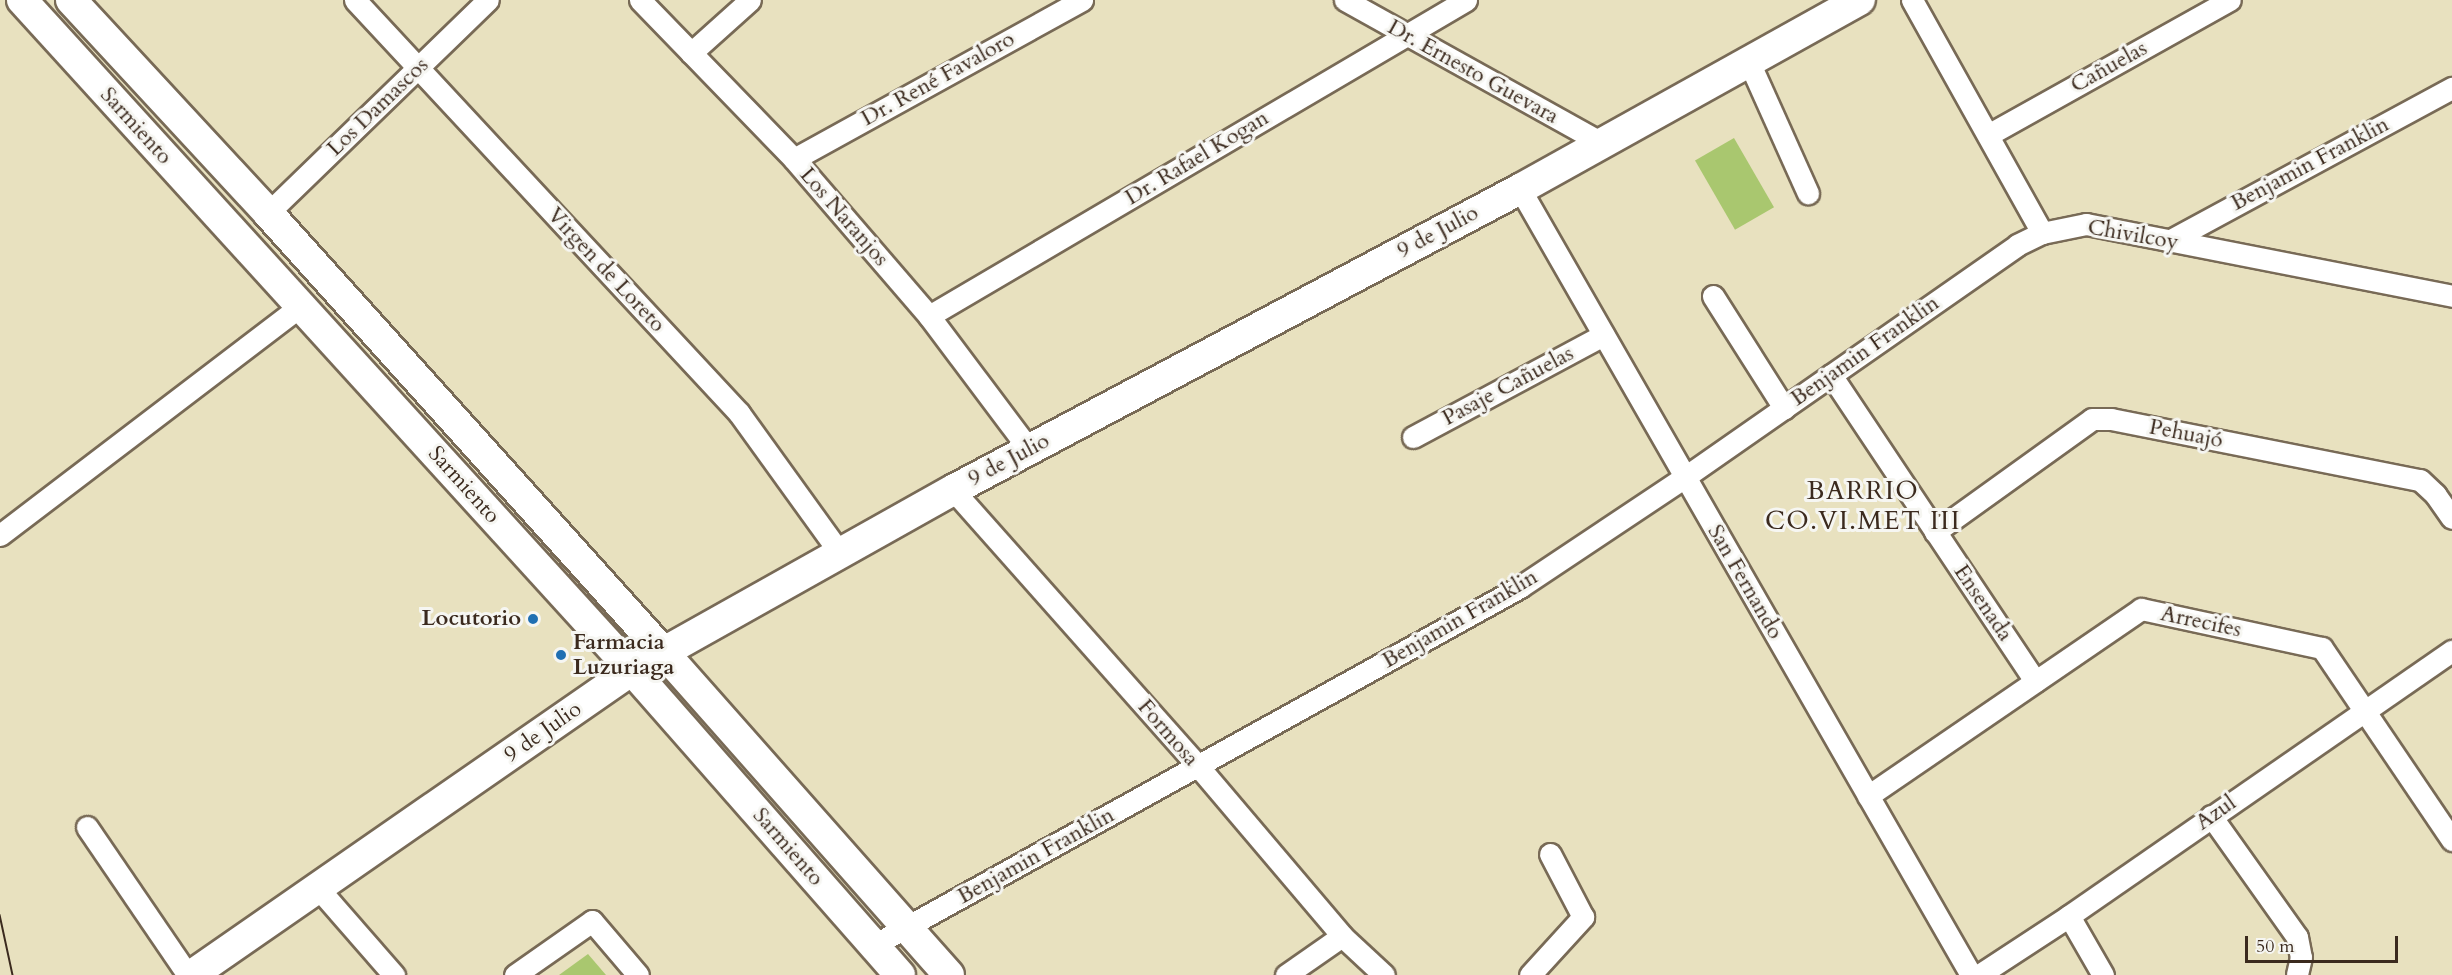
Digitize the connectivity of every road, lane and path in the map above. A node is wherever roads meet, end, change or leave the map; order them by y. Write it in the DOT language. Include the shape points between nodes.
graph roads {
  1 [pos="22,0"];
  2 [pos="71,0"];
  3 [pos="356,0"];
  4 [pos="488,0"];
  5 [pos="640,0"];
  6 [pos="750,0"];
  7 [pos="1082,0"];
  8 [pos="1345,0"];
  9 [pos="1466,0"];
  10 [pos="1860,0"];
  11 [pos="1912,0"];
  12 [pos="2230,0"];
  13 [pos="1404,35"];
  14 [pos="691,53"];
  15 [pos="1749,62"];
  16 [pos="418,68"];
  17 [pos="2452,88"];
  18 [pos="1988,135"];
  19 [pos="1602,143"];
  20 [pos="794,159"];
  21 [pos="1520,189"];
  22 [pos="1808,193"];
  23 [pos="268,213"];
  24 [pos="2042,234"];
  25 [pos="2169,241"];
  26 [pos="2017,245"];
  27 [pos="1713,296"];
  28 [pos="2452,296"];
  29 [pos="301,306"];
  30 [pos="929,316"];
  31 [pos="1603,335"];
  32 [pos="1831,375"];
  33 [pos="1784,408"];
  34 [pos="1413,437"];
  35 [pos="1029,449"];
  36 [pos="1685,477"];
  37 [pos="953,490"];
  38 [pos="2452,518"];
  39 [pos="1935,532"];
  40 [pos="0,535"];
  41 [pos="840,553"];
  42 [pos="2452,651"];
  43 [pos="663,652"];
  44 [pos="632,670"];
  45 [pos="2036,681"];
  46 [pos="2365,711"];
  47 [pos="1198,766"];
  48 [pos="1868,796"];
  49 [pos="2211,816"];
  50 [pos="87,826"];
  51 [pos="2452,840"];
  52 [pos="1550,854"];
  53 [pos="318,888"];
  54 [pos="2069,916"];
  55 [pos="906,927"];
  56 [pos="1342,936"];
  57 [pos="874,945"];
  58 [pos="190,975"];
  59 [pos="394,975"];
  60 [pos="515,975"];
  61 [pos="638,975"];
  62 [pos="900,975"];
  63 [pos="949,975"];
  64 [pos="1286,975"];
  65 [pos="1384,975"];
  66 [pos="1530,975"];
  67 [pos="1971,975"];
  68 [pos="1979,975"];
  69 [pos="2103,975"];
  70 [pos="2297,975"];
  1 -- 29 [label="main road, Sarmiento"];
  2 -- 23 [label="main road, Sarmiento"];
  3 -- 16 [label="street, Virgen de Loreto"];
  4 -- 16 [label="street, Los Damascos"];
  5 -- 14 [label="street, Los Naranjos"];
  6 -- 14 [label="street"];
  7 -- 20 [label="street, Dr. René Favaloro"];
  8 -- 13 [label="street, Dr. Ernesto Guevara"];
  9 -- 13 [label="street, Dr. Rafael Kogan"];
  10 -- 15 [label="main road, 9 de Julio"];
  11 -- 18 [label="street"];
  12 -- 18 [label="street, Cañuelas"];
  13 -- 19 [label="street, Dr. Ernesto Guevara"];
  13 -- 30 [label="street, Dr. Rafael Kogan"];
  14 -- 20 [label="street, Los Naranjos"];
  15 -- 19 [label="main road, 9 de Julio"];
  15 -- 22 [label="street"];
  16 -- 23 [label="street, Los Damascos"];
  16 -- 41 [label="street, Virgen de Loreto" via="740,413"];
  17 -- 25 [label="street, Benjamin Franklin"];
  18 -- 24 [label="street"];
  19 -- 21 [label="main road, 9 de Julio"];
  20 -- 30 [label="street, Los Naranjos"];
  21 -- 31 [label="street, San Fernando"];
  21 -- 35 [label="main road, 9 de Julio"];
  23 -- 43 [label="main road, Sarmiento"];
  24 -- 25 [label="street, Chivilcoy" via="2086,224"];
  24 -- 26 [label="street, Chivilcoy"];
  25 -- 28 [label="street, Chivilcoy"];
  26 -- 32 [label="street, Benjamin Franklin"];
  27 -- 33 [label="street"];
  29 -- 40 [label="street"];
  29 -- 44 [label="main road, Sarmiento"];
  30 -- 35 [label="street, Los Naranjos"];
  31 -- 34 [label="street, Pasaje Cañuelas"];
  31 -- 36 [label="street, San Fernando"];
  32 -- 33 [label="street, Benjamin Franklin"];
  32 -- 39 [label="street, Ensenada"];
  33 -- 36 [label="street, Benjamin Franklin"];
  35 -- 37 [label="main road, 9 de Julio"];
  36 -- 47 [label="street, Benjamin Franklin" via="1520,587"];
  36 -- 48 [label="street, San Fernando"];
  37 -- 41 [label="main road, 9 de Julio"];
  37 -- 47 [label="street, Formosa"];
  38 -- 39 [label="street, Pehuajó" via="2420,480 2111,419 2092,419"];
  39 -- 45 [label="street, Ensenada"];
  41 -- 43 [label="main road, 9 de Julio"];
  42 -- 46 [label="street, Azul"];
  43 -- 44 [label="main road, 9 de Julio"];
  43 -- 55 [label="main road, Sarmiento"];
  44 -- 53 [label="main road, 9 de Julio"];
  44 -- 57 [label="main road, Sarmiento"];
  45 -- 46 [label="street, Arrecifes" via="2141,609 2322,648"];
  45 -- 48 [label="street, Arrecifes"];
  46 -- 49 [label="street, Azul"];
  46 -- 51 [label="street, Arrecifes"];
  47 -- 55 [label="street, Benjamin Franklin"];
  47 -- 56 [label="street, Formosa"];
  48 -- 67 [label="street, San Fernando"];
  49 -- 54 [label="street, Azul"];
  49 -- 70 [label="street" via="2297,938 2301,957"];
  50 -- 58 [label="street"];
  52 -- 66 [label="street" via="1583,916"];
  53 -- 58 [label="main road, 9 de Julio"];
  53 -- 59 [label="street"];
  54 -- 68 [label="street, Azul"];
  54 -- 69 [label="street"];
  55 -- 57 [label="street, Benjamin Franklin"];
  55 -- 63 [label="main road, Sarmiento"];
  56 -- 64 [label="street"];
  56 -- 65 [label="street, Formosa"];
  57 -- 62 [label="main road, Sarmiento"];
  60 -- 61 [label="street" via="592,921"];
}
